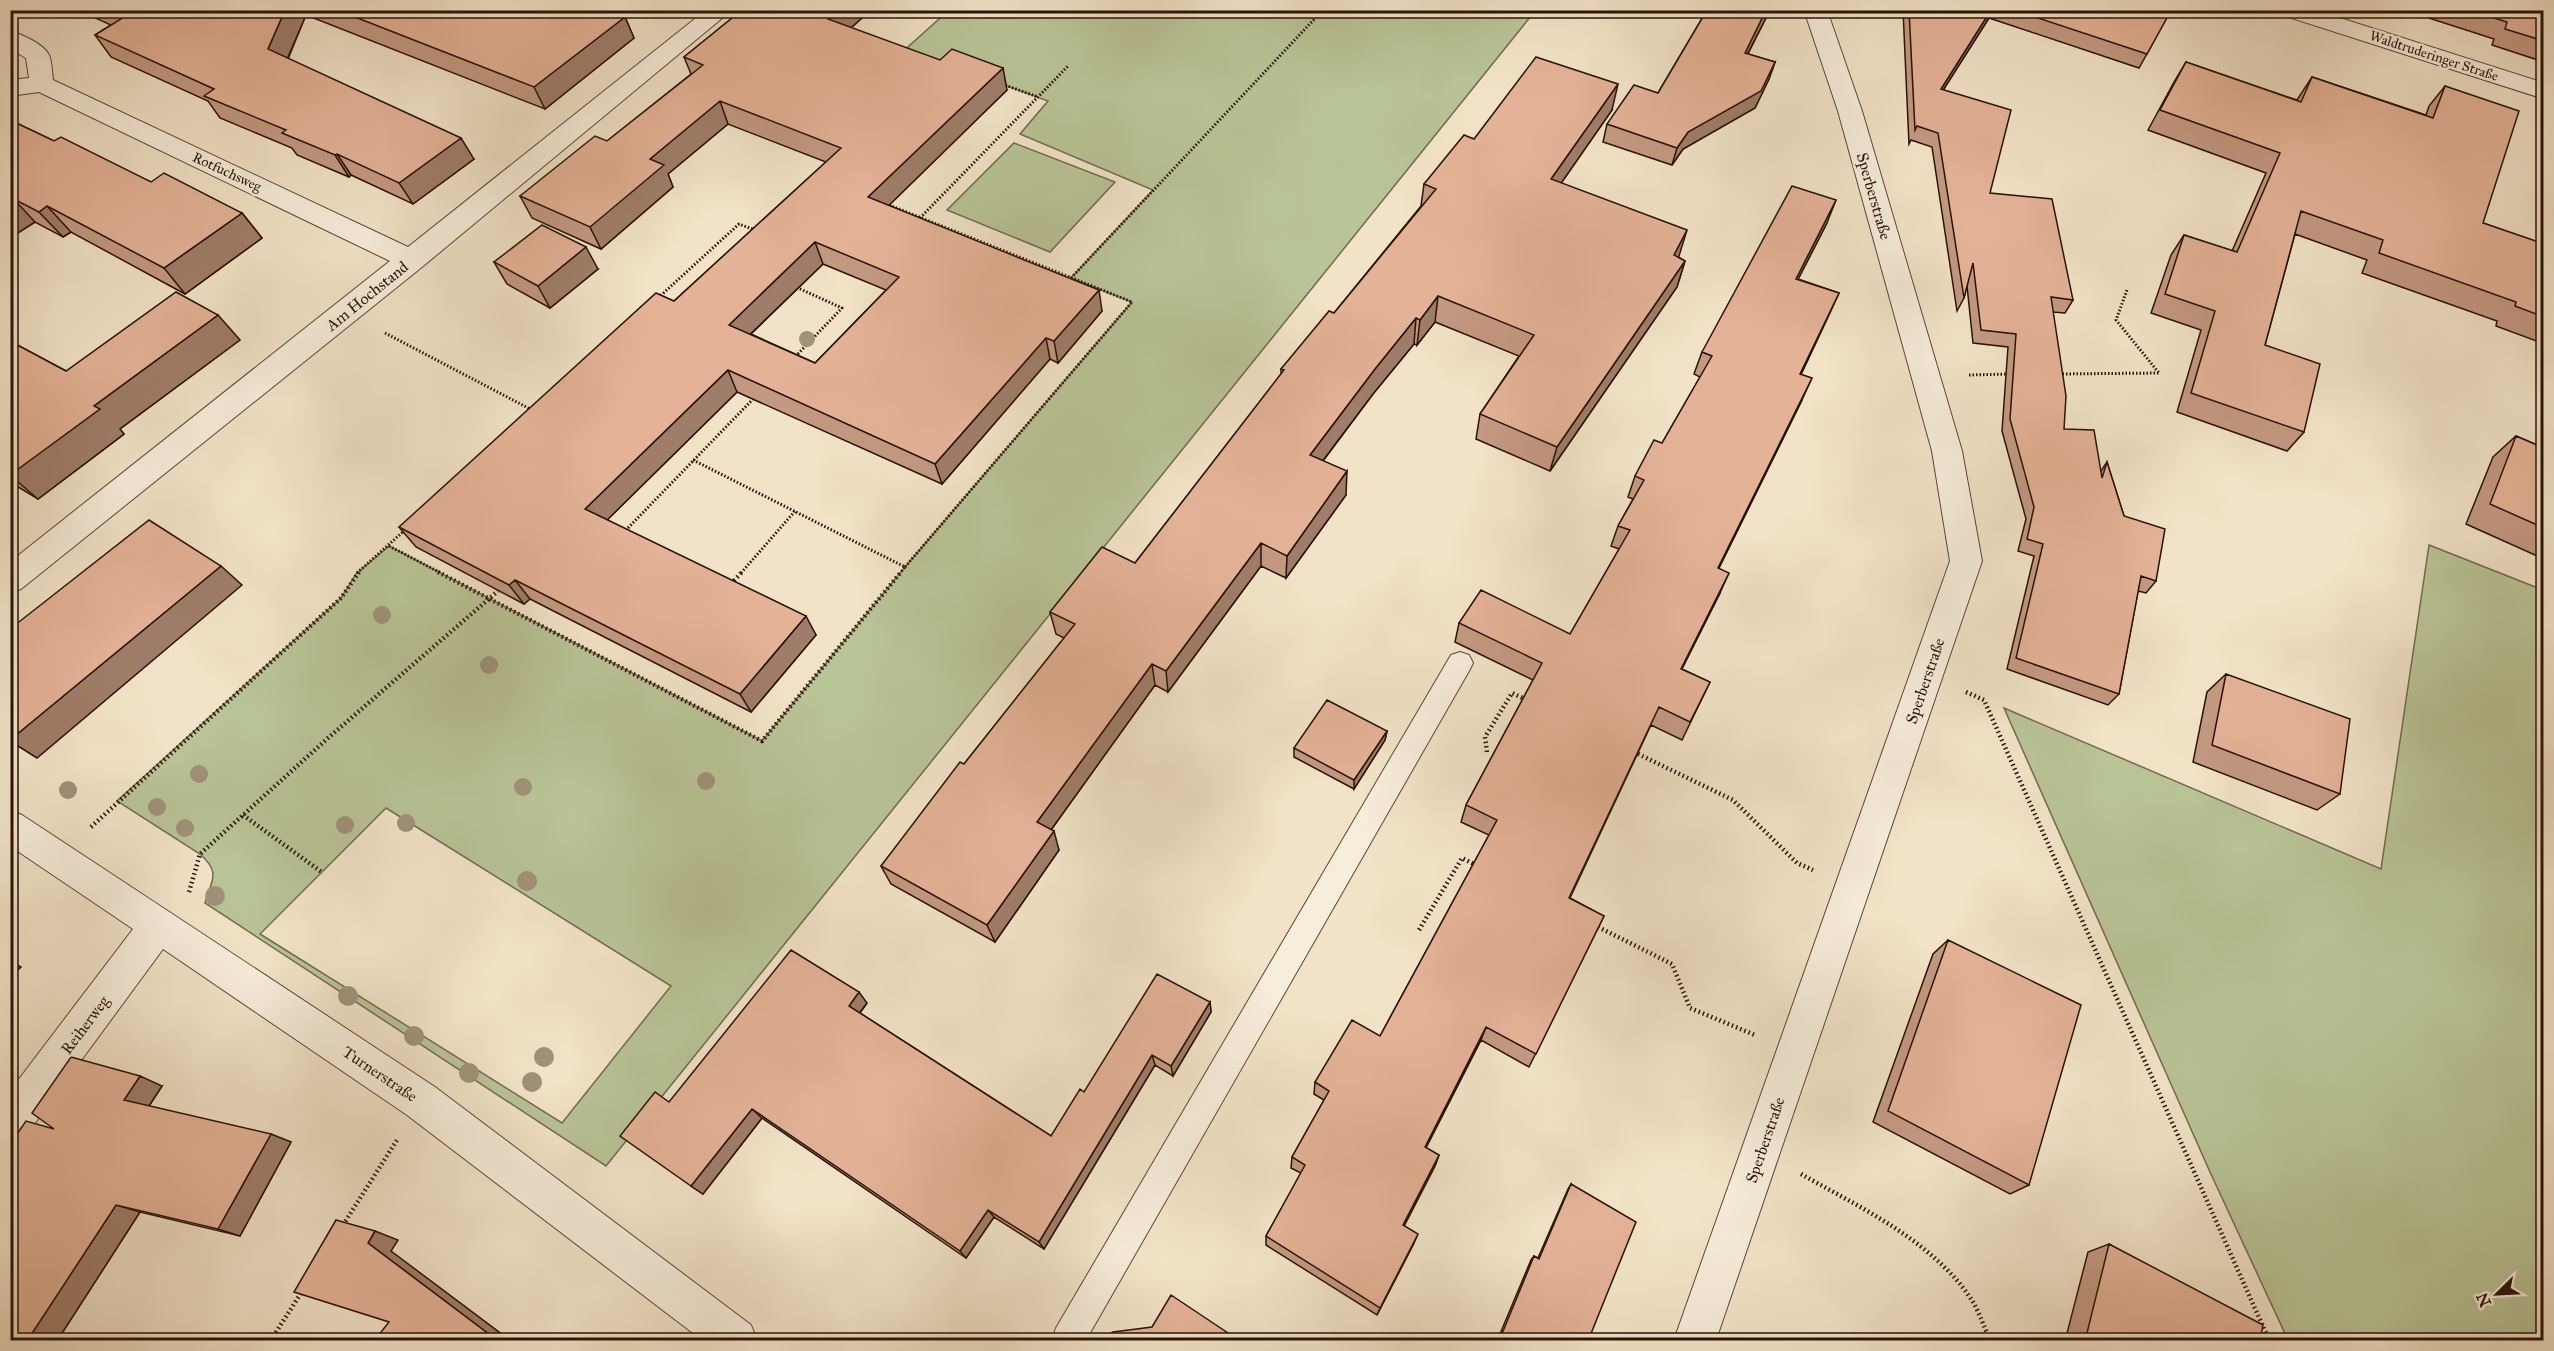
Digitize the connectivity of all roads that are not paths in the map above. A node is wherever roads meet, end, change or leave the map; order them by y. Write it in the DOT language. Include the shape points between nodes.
graph roads {
  1 [pos="721,10"];
  2 [pos="1815,10"];
  3 [pos="2290,10"];
  4 [pos="10,38"];
  5 [pos="42,84"];
  6 [pos="10,88"];
  7 [pos="2544,91"];
  8 [pos="412,260"];
  9 [pos="10,580"];
  10 [pos="1460,663"];
  11 [pos="10,826"];
  12 [pos="158,924"];
  13 [pos="10,1124"];
  14 [pos="736,1341"];
  15 [pos="1068,1341"];
  16 [pos="1695,1341"];
  1 -- 8 [label="street, Am Hochstand"];
  2 -- 16 [label="street, Sperberstraße" via="1850,111 1947,451 1966,561"];
  3 -- 7 [label="street, Waldtruderinger Straße"];
  4 -- 5 [label="street" via="37,55"];
  5 -- 6 [label="street"];
  5 -- 8 [label="street, Rotfuchsweg"];
  8 -- 9 [label="street, Am Hochstand"];
  10 -- 15 [label="lane"];
  11 -- 12 [label="street, Turnerstraße"];
  12 -- 13 [label="street, Reiherweg"];
  12 -- 14 [label="street, Turnerstraße" via="421,1101"];
}
